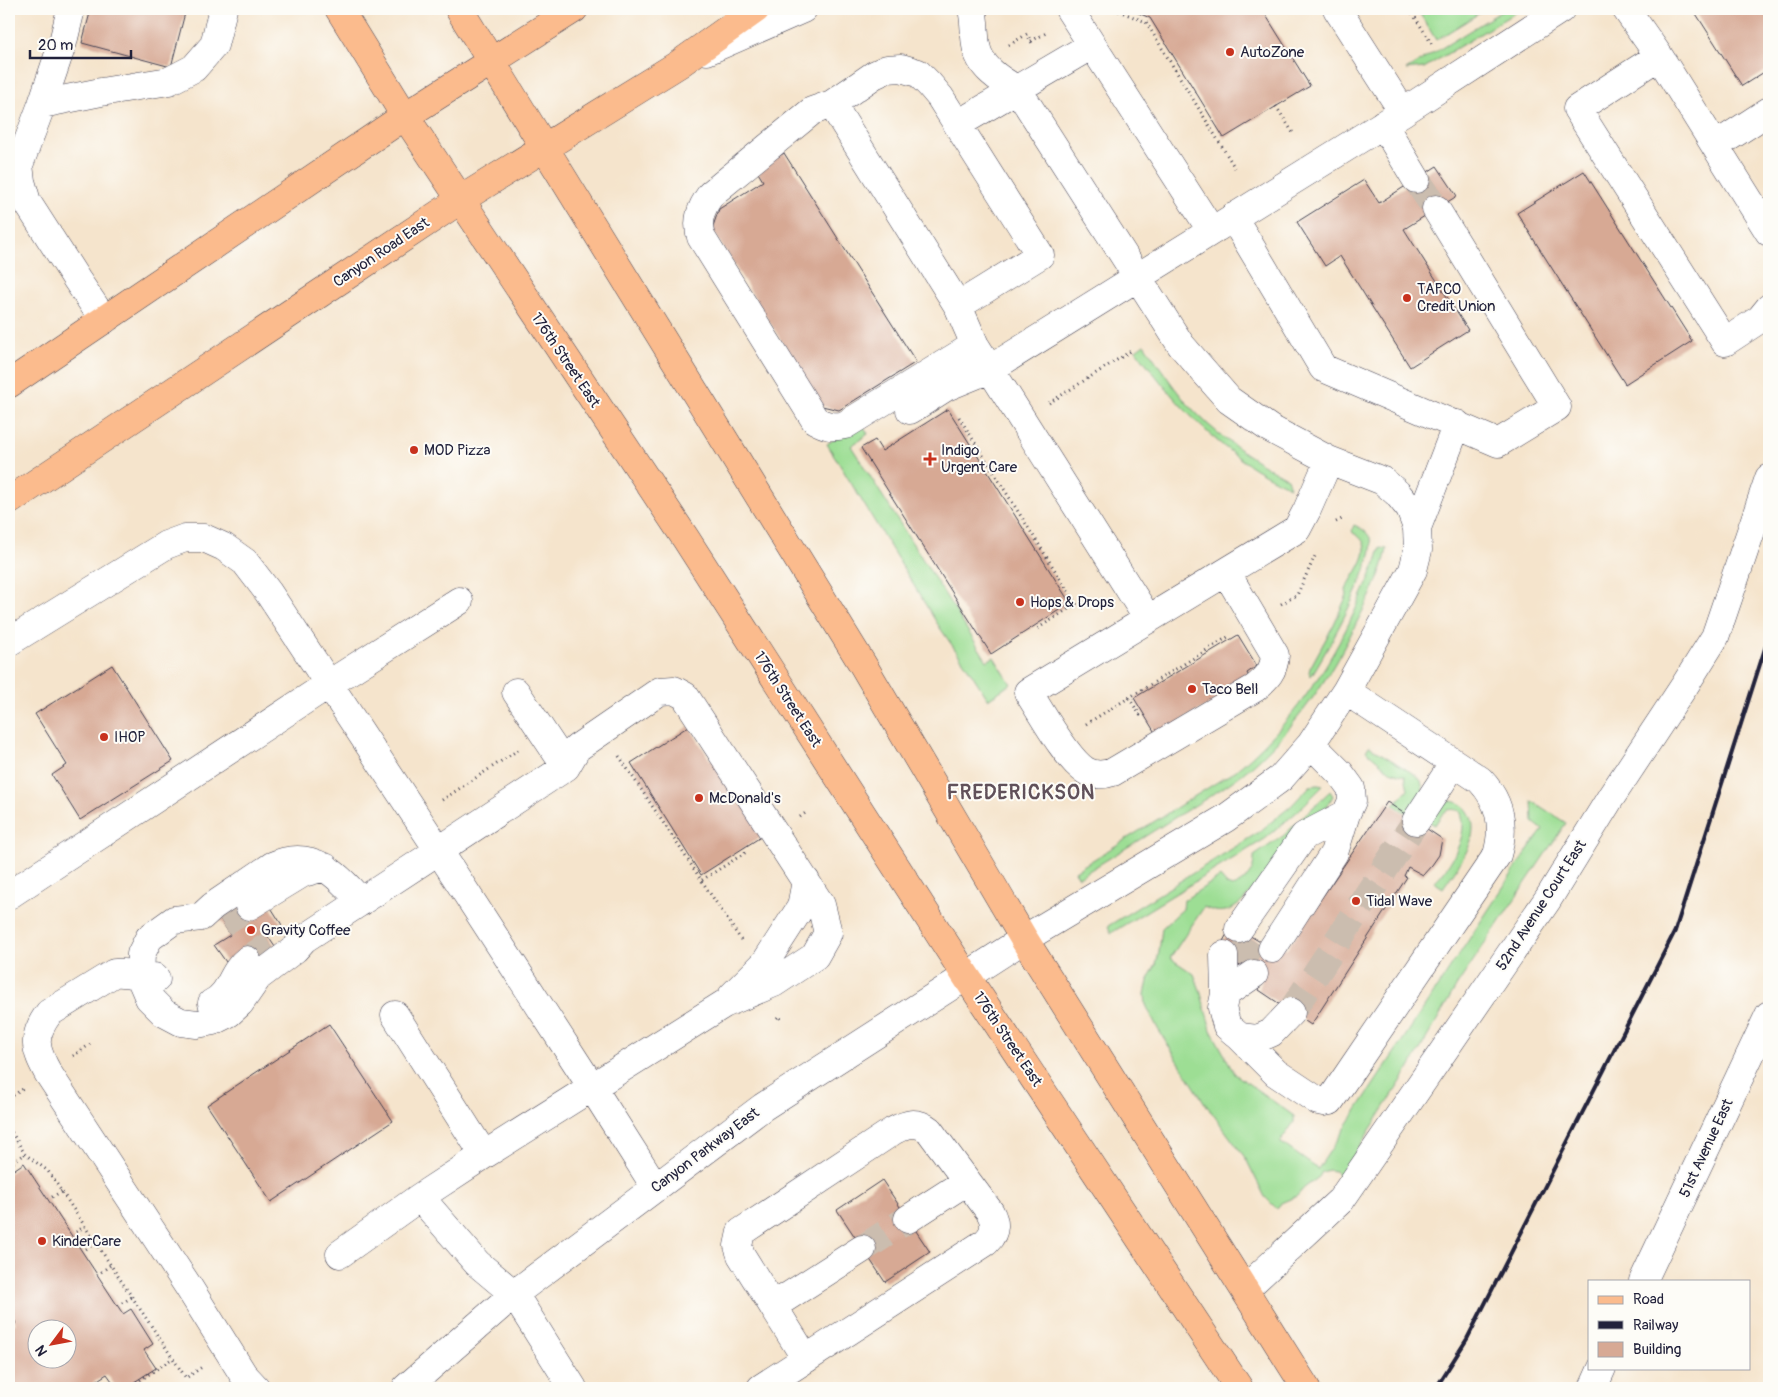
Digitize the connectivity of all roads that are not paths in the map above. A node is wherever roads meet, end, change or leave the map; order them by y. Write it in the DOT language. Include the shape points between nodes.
graph roads {
  1 [pos="71,9"];
  2 [pos="223,9"];
  3 [pos="339,9"];
  4 [pos="459,9"];
  5 [pos="574,9"];
  6 [pos="756,9"];
  7 [pos="803,9"];
  8 [pos="972,9"];
  9 [pos="1337,9"];
  10 [pos="1561,9"];
  11 [pos="1626,9"];
  12 [pos="1063,18"];
  13 [pos="1092,45"];
  14 [pos="1660,56"];
  15 [pos="491,62"];
  16 [pos="679,64"];
  17 [pos="1018,90"];
  18 [pos="42,104"];
  19 [pos="832,104"];
  20 [pos="1769,111"];
  21 [pos="405,116"];
  22 [pos="1393,118"];
  23 [pos="958,124"];
  24 [pos="1715,146"];
  25 [pos="543,148"];
  26 [pos="14,158"];
  27 [pos="1416,179"];
  28 [pos="460,200"];
  29 [pos="1436,209"];
  30 [pos="1222,224"];
  31 [pos="1769,232"];
  32 [pos="1137,276"];
  33 [pos="958,306"];
  34 [pos="1769,308"];
  35 [pos="104,320"];
  36 [pos="974,345"];
  37 [pos="990,369"];
  38 [pos="9,384"];
  39 [pos="910,410"];
  40 [pos="1457,424"];
  41 [pos="1329,460"];
  42 [pos="1769,478"];
  43 [pos="9,501"];
  44 [pos="1417,528"];
  45 [pos="1226,572"];
  46 [pos="459,601"];
  47 [pos="1148,619"];
  48 [pos="9,642"];
  49 [pos="329,684"];
  50 [pos="1346,691"];
  51 [pos="516,692"];
  52 [pos="1311,744"];
  53 [pos="1454,764"];
  54 [pos="566,767"];
  55 [pos="1346,814"];
  56 [pos="1416,821"];
  57 [pos="439,851"];
  58 [pos="325,867"];
  59 [pos="806,881"];
  60 [pos="9,895"];
  61 [pos="361,902"];
  62 [pos="249,906"];
  63 [pos="304,939"];
  64 [pos="1024,939"];
  65 [pos="273,943"];
  66 [pos="247,960"];
  67 [pos="1239,964"];
  68 [pos="966,976"];
  69 [pos="140,977"];
  70 [pos="724,1004"];
  71 [pos="1291,1012"];
  72 [pos="395,1014"];
  73 [pos="1769,1015"];
  74 [pos="1240,1037"];
  75 [pos="592,1087"];
  76 [pos="484,1155"];
  77 [pos="967,1181"];
  78 [pos="656,1188"];
  79 [pos="420,1197"];
  80 [pos="908,1219"];
  81 [pos="862,1249"];
  82 [pos="340,1254"];
  83 [pos="1644,1280"];
  84 [pos="1245,1289"];
  85 [pos="514,1294"];
  86 [pos="773,1306"];
  87 [pos="806,1359"];
  88 [pos="1601,1370"];
  89 [pos="256,1388"];
  90 [pos="406,1388"];
  91 [pos="573,1388"];
  92 [pos="761,1388"];
  93 [pos="1239,1388"];
  94 [pos="1306,1388"];
  95 [pos="1592,1388"];
  1 -- 18 [label="street"];
  2 -- 18 [label="street" via="214,45 194,68 169,80"];
  3 -- 21 [label="main road, 176th Street East"];
  4 -- 15 [label="main road"];
  5 -- 15 [label="main road"];
  6 -- 16 [label="main road, Canyon Road East"];
  7 -- 16 [label="street"];
  8 -- 17 [label="street" via="976,47 984,65 1000,80"];
  9 -- 22 [label="street"];
  10 -- 22 [label="street"];
  11 -- 14 [label="street"];
  12 -- 13 [label="street"];
  13 -- 17 [label="street"];
  13 -- 30 [label="street"];
  14 -- 24 [label="street"];
  14 -- 34 [label="street" via="1577,109 1725,342 1760,319"];
  15 -- 21 [label="main road"];
  15 -- 25 [label="main road"];
  16 -- 25 [label="main road, Canyon Road East"];
  17 -- 23 [label="street"];
  17 -- 32 [label="street"];
  18 -- 26 [label="street"];
  19 -- 23 [label="street" via="874,75 887,69 901,68 918,73"];
  19 -- 33 [label="street"];
  19 -- 36 [label="street" via="812,111 711,194 700,213 698,226 701,237 815,420 825,425 845,425"];
  20 -- 24 [label="street"];
  21 -- 28 [label="main road, 176th Street East"];
  21 -- 35 [label="main road"];
  22 -- 27 [label="street"];
  22 -- 30 [label="street"];
  23 -- 33 [label="street" via="1040,255"];
  24 -- 31 [label="street"];
  25 -- 28 [label="main road, Canyon Road East"];
  25 -- 64 [label="main road" via="863,665"];
  26 -- 35 [label="street" via="27,202"];
  28 -- 43 [label="main road, Canyon Road East"];
  28 -- 68 [label="main road, 176th Street East" via="691,547"];
  29 -- 40 [label="street" via="1557,407 1498,443"];
  30 -- 32 [label="street"];
  30 -- 40 [label="street" via="1323,368"];
  32 -- 37 [label="street"];
  32 -- 41 [label="street" via="1181,345 1229,400 1269,428"];
  33 -- 36 [label="street"];
  35 -- 38 [label="main road"];
  36 -- 37 [label="street"];
  37 -- 39 [label="street" via="946,387"];
  37 -- 47 [label="street"];
  40 -- 44 [label="street"];
  41 -- 44 [label="street" via="1383,481 1398,493"];
  41 -- 45 [label="street" via="1297,529"];
  42 -- 84 [label="street, 52nd Avenue Court East" via="1714,637 1548,899 1341,1200"];
  44 -- 50 [label="street, Canyon Parkway East" via="1418,550 1413,570"];
  45 -- 47 [label="street"];
  45 -- 47 [label="street" via="1274,655 1274,667 1266,679 1113,772 1103,775 1088,772 1074,763 1028,692"];
  46 -- 49 [label="street"];
  48 -- 49 [label="street" via="166,545 185,538 204,538 224,547 244,562 268,592"];
  49 -- 57 [label="street"];
  49 -- 60 [label="street"];
  50 -- 52 [label="street, Canyon Parkway East"];
  50 -- 53 [label="street"];
  51 -- 54 [label="street"];
  52 -- 55 [label="street" via="1351,788 1352,801"];
  52 -- 64 [label="street, Canyon Parkway East" via="1280,778 1226,818"];
  53 -- 56 [label="street"];
  53 -- 74 [label="street" via="1480,780 1494,798 1502,827 1501,842 1496,855 1336,1095 1330,1101 1318,1101 1276,1073"];
  54 -- 57 [label="street"];
  54 -- 59 [label="street" via="577,748 660,691 674,690 685,696"];
  55 -- 55 [label="street" via="1334,853 1255,939 1304,836"];
  57 -- 61 [label="street"];
  57 -- 75 [label="street"];
  58 -- 61 [label="street" via="346,883"];
  58 -- 62 [label="street" via="303,873"];
  58 -- 69 [label="street" via="308,861 282,862 213,906 212,920 174,920 149,938 141,954"];
  59 -- 70 [label="street" via="801,907 765,963"];
  59 -- 70 [label="street" via="821,905 828,933 815,956 774,983"];
  61 -- 63 [label="street"];
  63 -- 65 [label="street" via="289,932"];
  63 -- 69 [label="street" via="258,977 228,1014 213,1021 181,1022 164,1013 149,998"];
  64 -- 68 [label="street, Canyon Parkway East"];
  64 -- 84 [label="main road"];
  66 -- 69 [label="street" via="240,965 226,992 217,1001 196,1007 174,1000 154,977"];
  67 -- 74 [label="street" via="1222,1008 1227,1026"];
  68 -- 78 [label="street, Canyon Parkway East" via="763,1107"];
  68 -- 93 [label="main road, 176th Street East"];
  69 -- 89 [label="street" via="123,971 114,973 49,1013 38,1033 36,1045 39,1056 243,1374"];
  70 -- 75 [label="street"];
  71 -- 74 [label="street" via="1271,1033 1257,1040"];
  72 -- 76 [label="street"];
  73 -- 83 [label="street, 51st Avenue East"];
  75 -- 76 [label="street"];
  75 -- 78 [label="street"];
  76 -- 79 [label="street"];
  77 -- 80 [label="street"];
  77 -- 86 [label="street" via="929,1130 913,1123 893,1131 741,1232 738,1246 741,1254"];
  77 -- 87 [label="street" via="994,1221 991,1237"];
  78 -- 85 [label="street, Canyon Parkway East"];
  79 -- 82 [label="street"];
  79 -- 85 [label="street" via="477,1263"];
  81 -- 86 [label="street"];
  84 -- 94 [label="main road"];
  85 -- 90 [label="street, Canyon Parkway East"];
  85 -- 91 [label="street"];
  86 -- 87 [label="street"];
  87 -- 92 [label="street"];
  88 -- 95 [label="street"];
}
